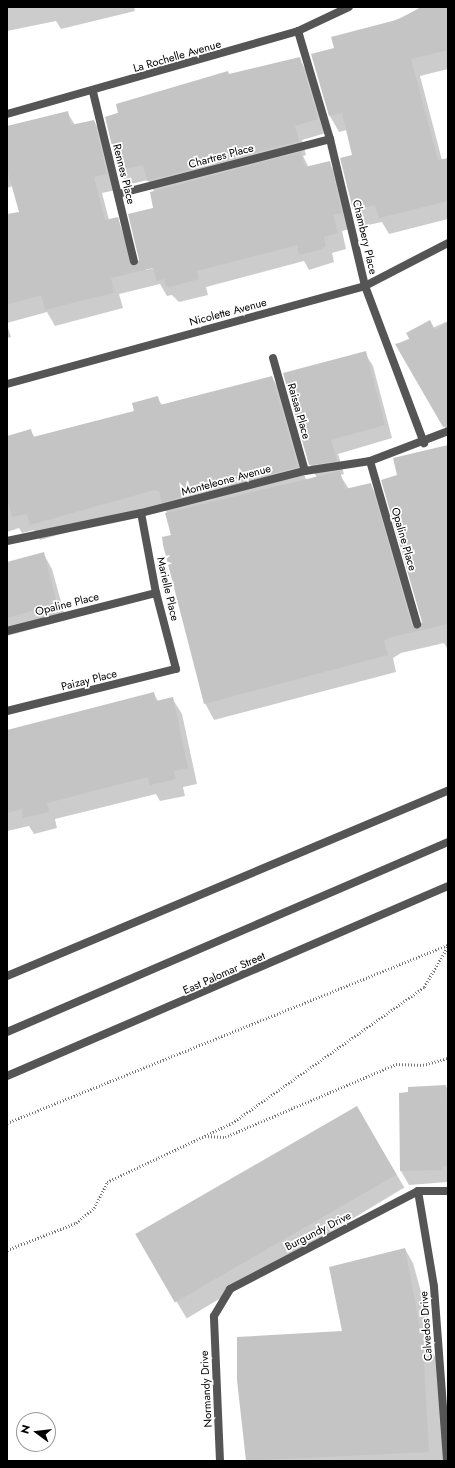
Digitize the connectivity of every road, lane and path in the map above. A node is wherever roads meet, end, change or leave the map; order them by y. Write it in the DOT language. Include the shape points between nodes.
graph roads {
  1 [pos="349,7"];
  2 [pos="298,31"];
  3 [pos="93,92"];
  4 [pos="7,114"];
  5 [pos="330,139"];
  6 [pos="118,194"];
  7 [pos="448,243"];
  8 [pos="134,261"];
  9 [pos="366,286"];
  10 [pos="273,358"];
  11 [pos="7,384"];
  12 [pos="448,431"];
  13 [pos="424,443"];
  14 [pos="370,461"];
  15 [pos="305,471"];
  16 [pos="141,513"];
  17 [pos="7,541"];
  18 [pos="156,593"];
  19 [pos="417,624"];
  20 [pos="7,631"];
  21 [pos="176,669"];
  22 [pos="7,711"];
  23 [pos="448,791"];
  24 [pos="448,842"];
  25 [pos="448,886"];
  26 [pos="448,946"];
  27 [pos="7,976"];
  28 [pos="7,1032"];
  29 [pos="448,1058"];
  30 [pos="7,1076"];
  31 [pos="7,1123"];
  32 [pos="205,1136"];
  33 [pos="418,1191"];
  34 [pos="448,1191"];
  35 [pos="7,1250"];
  36 [pos="214,1316"];
  37 [pos="220,1461"];
  38 [pos="447,1461"];
  1 -- 2 [label="street, La Rochelle Avenue"];
  2 -- 3 [label="street, La Rochelle Avenue"];
  2 -- 5 [label="street, Chambery Place"];
  3 -- 4 [label="street, La Rochelle Avenue"];
  3 -- 6 [label="street, Rennes Place"];
  5 -- 6 [label="street, Chartres Place"];
  5 -- 9 [label="street, Chambery Place"];
  6 -- 8 [label="street, Rennes Place"];
  7 -- 9 [label="street, Nicolette Avenue"];
  9 -- 11 [label="street, Nicolette Avenue"];
  9 -- 13 [label="street, Chambery Place"];
  10 -- 15 [label="street, Raisaa Place"];
  12 -- 13 [label="street, Monteleone Avenue"];
  13 -- 14 [label="street, Monteleone Avenue"];
  14 -- 15 [label="street, Monteleone Avenue"];
  14 -- 19 [label="street, Opaline Place"];
  15 -- 16 [label="street, Monteleone Avenue"];
  16 -- 17 [label="street, Monteleone Avenue"];
  16 -- 18 [label="street, Marielle Place"];
  18 -- 20 [label="street, Opaline Place"];
  18 -- 21 [label="street, Marielle Place"];
  21 -- 22 [label="street, Paizay Place"];
  23 -- 27 [label="street"];
  24 -- 28 [label="street"];
  25 -- 30 [label="street, East Palomar Street"];
  26 -- 31 [label="path"];
  26 -- 32 [label="path" via="424,987 232,1123"];
  29 -- 32 [label="path" via="423,1065 396,1064 225,1137"];
  32 -- 35 [label="path" via="107,1182 94,1208 76,1222"];
  33 -- 34 [label="street, Burgundy Drive"];
  33 -- 36 [label="street, Burgundy Drive" via="230,1289"];
  33 -- 38 [label="street, Calvedos Drive" via="434,1286"];
  36 -- 37 [label="street, Normandy Drive"];
}
